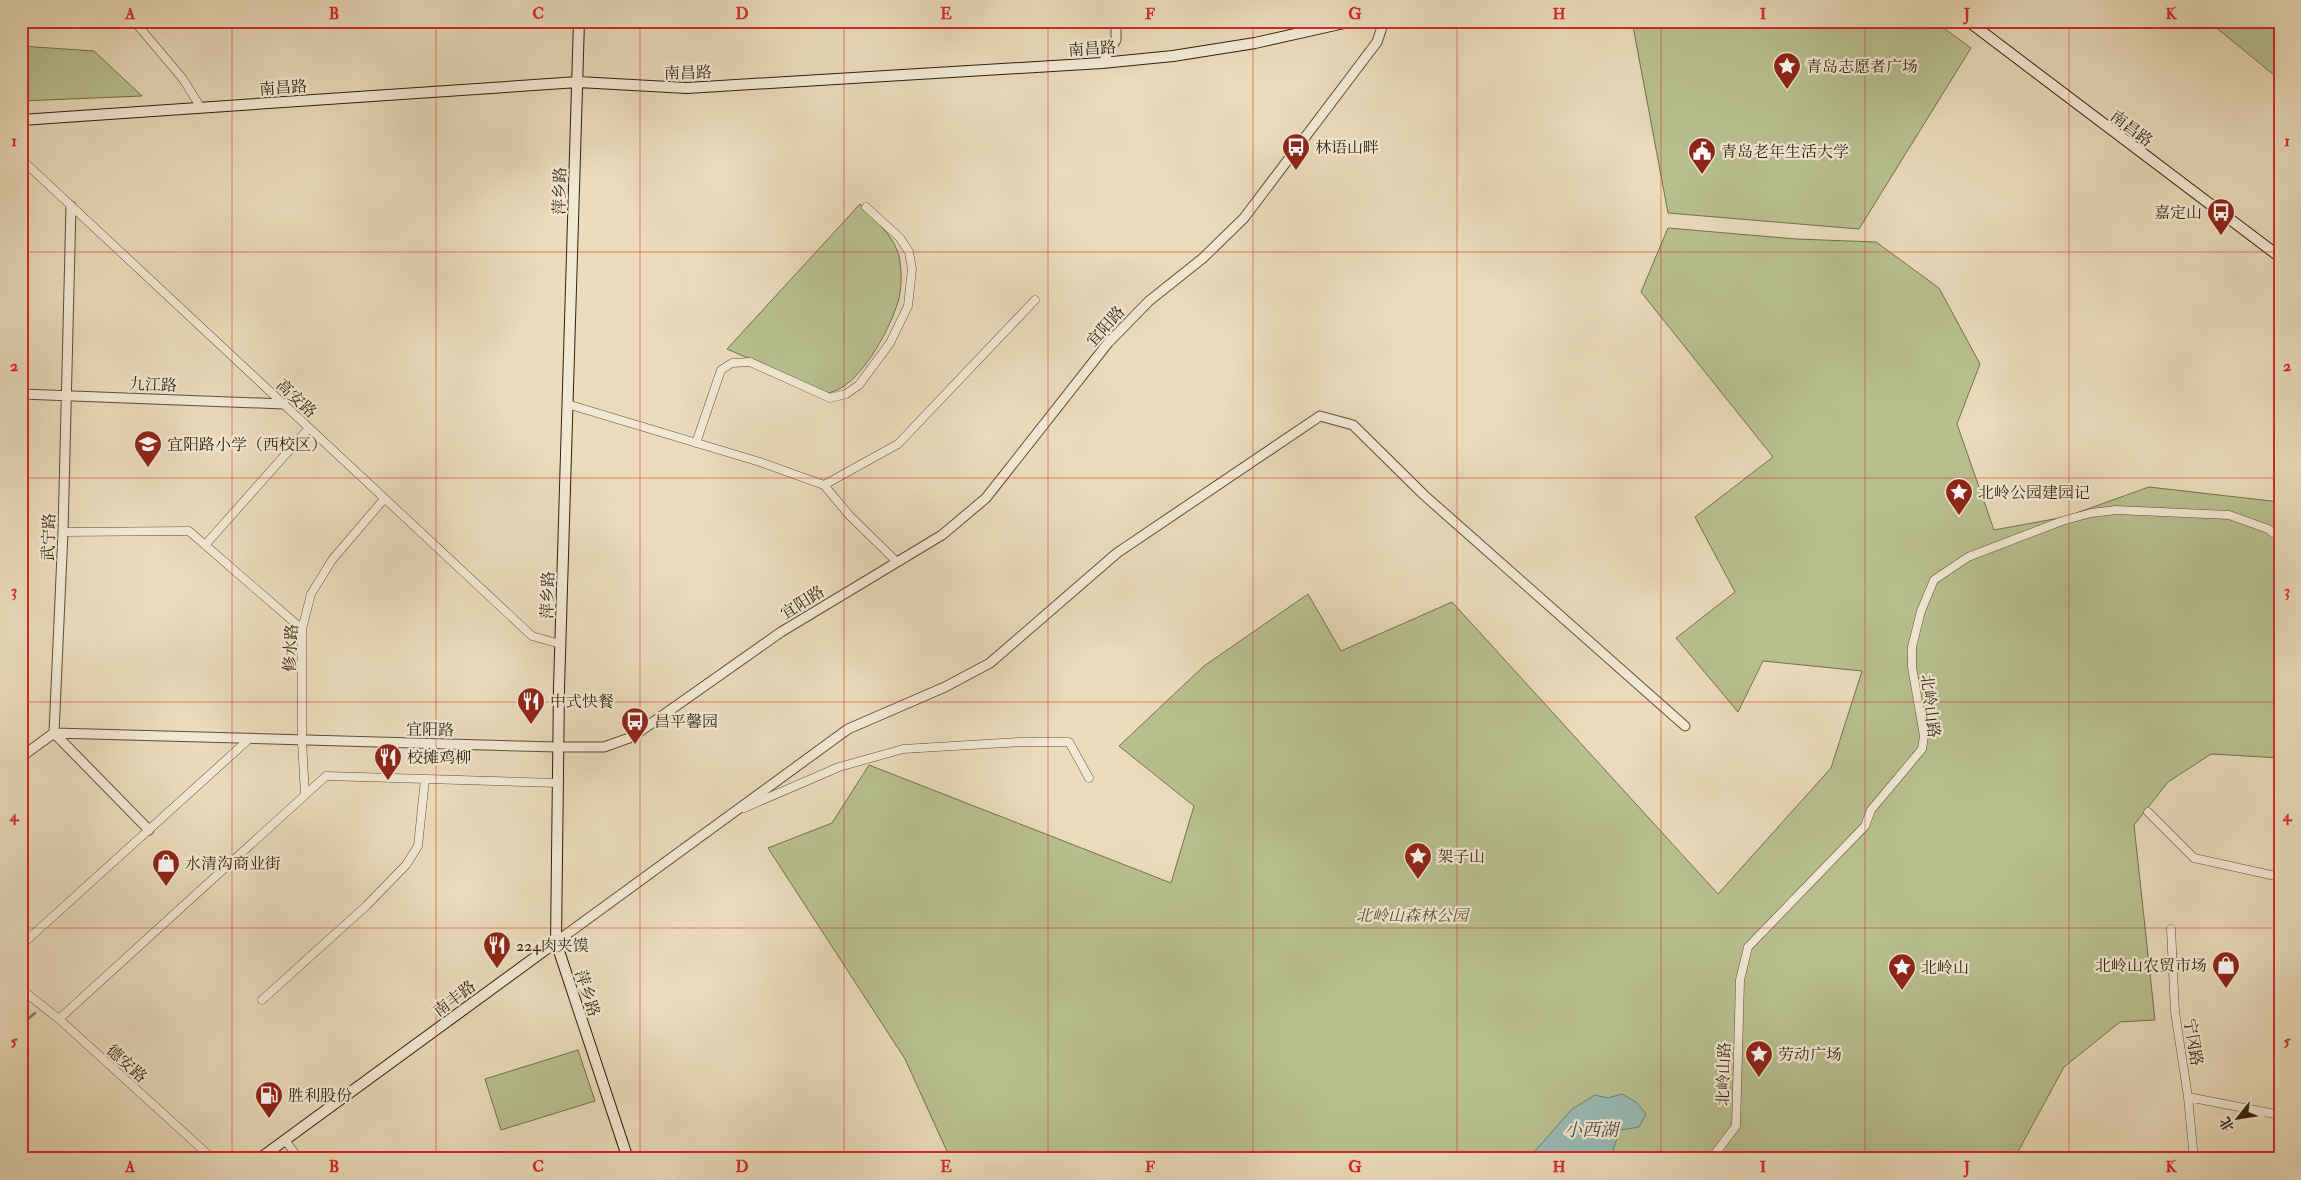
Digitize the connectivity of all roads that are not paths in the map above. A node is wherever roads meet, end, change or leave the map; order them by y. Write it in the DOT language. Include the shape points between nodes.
graph roads {
  1 [pos="134,21"];
  2 [pos="579,21"];
  3 [pos="1116,21"];
  4 [pos="1353,21"];
  5 [pos="1384,21"];
  6 [pos="1968,21"];
  7 [pos="1102,63"];
  8 [pos="578,82"];
  9 [pos="201,108"];
  10 [pos="23,122"];
  11 [pos="21,160"];
  12 [pos="71,206"];
  13 [pos="866,207"];
  14 [pos="2280,257"];
  15 [pos="1035,300"];
  16 [pos="21,394"];
  17 [pos="66,396"];
  18 [pos="284,404"];
  19 [pos="567,404"];
  20 [pos="309,428"];
  21 [pos="696,443"];
  22 [pos="824,485"];
  23 [pos="384,498"];
  24 [pos="64,532"];
  25 [pos="2280,538"];
  26 [pos="205,545"];
  27 [pos="897,562"];
  28 [pos="302,629"];
  29 [pos="560,644"];
  30 [pos="1685,726"];
  31 [pos="54,732"];
  32 [pos="248,740"];
  33 [pos="302,741"];
  34 [pos="557,747"];
  35 [pos="21,757"];
  36 [pos="1089,778"];
  37 [pos="425,779"];
  38 [pos="557,783"];
  39 [pos="305,795"];
  40 [pos="740,810"];
  41 [pos="2148,812"];
  42 [pos="149,830"];
  43 [pos="2280,877"];
  44 [pos="2171,929"];
  45 [pos="28,940"];
  46 [pos="556,942"];
  47 [pos="21,989"];
  48 [pos="262,1000"];
  49 [pos="58,1019"];
  50 [pos="2188,1097"];
  51 [pos="2280,1115"];
  52 [pos="285,1140"];
  53 [pos="213,1159"];
  54 [pos="260,1159"];
  55 [pos="298,1159"];
  56 [pos="628,1159"];
  57 [pos="1711,1159"];
  58 [pos="2194,1159"];
  1 -- 9 [label="street" via="183,79"];
  2 -- 8 [label="main road, 萍乡路"];
  3 -- 7 [label="street" via="1116,40"];
  4 -- 7 [label="main road, 南昌路" via="1255,43"];
  5 -- 27 [label="street, 宜阳路" via="1378,42 1244,218 1149,301 1108,343 986,498 942,535"];
  6 -- 14 [label="main road, 南昌路"];
  7 -- 8 [label="main road, 南昌路" via="687,88"];
  8 -- 9 [label="main road, 南昌路"];
  8 -- 19 [label="main road, 萍乡路"];
  9 -- 10 [label="main road, 南昌路"];
  11 -- 12 [label="street, 高安路"];
  12 -- 17 [label="street, 武宁路"];
  12 -- 18 [label="street, 高安路"];
  13 -- 21 [label="street" via="900,238 909,252 912,269 908,306 890,343 859,385 846,394 830,398 750,362 732,363 721,370"];
  15 -- 22 [label="street" via="898,444"];
  16 -- 17 [label="street, 九江路"];
  17 -- 18 [label="street, 九江路"];
  17 -- 24 [label="street, 武宁路"];
  18 -- 20 [label="street, 高安路"];
  19 -- 21 [label="street"];
  19 -- 29 [label="main road, 萍乡路"];
  20 -- 23 [label="street, 高安路"];
  20 -- 26 [label="street"];
  21 -- 22 [label="street"];
  22 -- 27 [label="street"];
  23 -- 28 [label="street, 修水路" via="332,560 312,594"];
  23 -- 29 [label="street, 高安路" via="532,636"];
  24 -- 26 [label="street" via="189,531"];
  24 -- 31 [label="street, 武宁路"];
  25 -- 57 [label="street, 北岭山路" via="2268,529 2229,515 2116,510 2091,513 1968,557 1934,580 1921,611 1912,648 1912,667 1924,736 1922,749 1871,810 1864,826 1748,947 1740,980 1736,1126"];
  26 -- 28 [label="street"];
  27 -- 34 [label="street, 宜阳路" via="781,632 632,737 604,747"];
  28 -- 33 [label="street, 修水路"];
  29 -- 34 [label="main road, 萍乡路"];
  30 -- 40 [label="street, 南丰路" via="1424,495 1353,425 1320,416 1117,553 990,662 945,687 848,729"];
  31 -- 32 [label="street, 宜阳路"];
  31 -- 35 [label="street"];
  31 -- 42 [label="street"];
  32 -- 33 [label="street, 宜阳路"];
  32 -- 42 [label="street"];
  33 -- 34 [label="street, 宜阳路"];
  33 -- 39 [label="street, 修水路"];
  34 -- 38 [label="main road, 萍乡路"];
  36 -- 40 [label="street" via="1069,742 903,749 839,767"];
  37 -- 38 [label="street"];
  37 -- 39 [label="street" via="326,776"];
  37 -- 48 [label="street" via="418,846 406,865 366,906"];
  38 -- 46 [label="main road, 萍乡路"];
  39 -- 49 [label="street"];
  40 -- 46 [label="street, 南丰路"];
  41 -- 43 [label="street" via="2194,858"];
  42 -- 45 [label="street"];
  44 -- 50 [label="street, 宁冈路" via="2175,1012"];
  46 -- 52 [label="main road, 南丰路"];
  46 -- 56 [label="main road, 萍乡路"];
  47 -- 49 [label="street, 德安路"];
  49 -- 53 [label="street, 德安路"];
  50 -- 51 [label="street"];
  50 -- 58 [label="street, 宁冈路"];
  52 -- 54 [label="main road, 南丰路"];
  52 -- 55 [label="street"];
}
